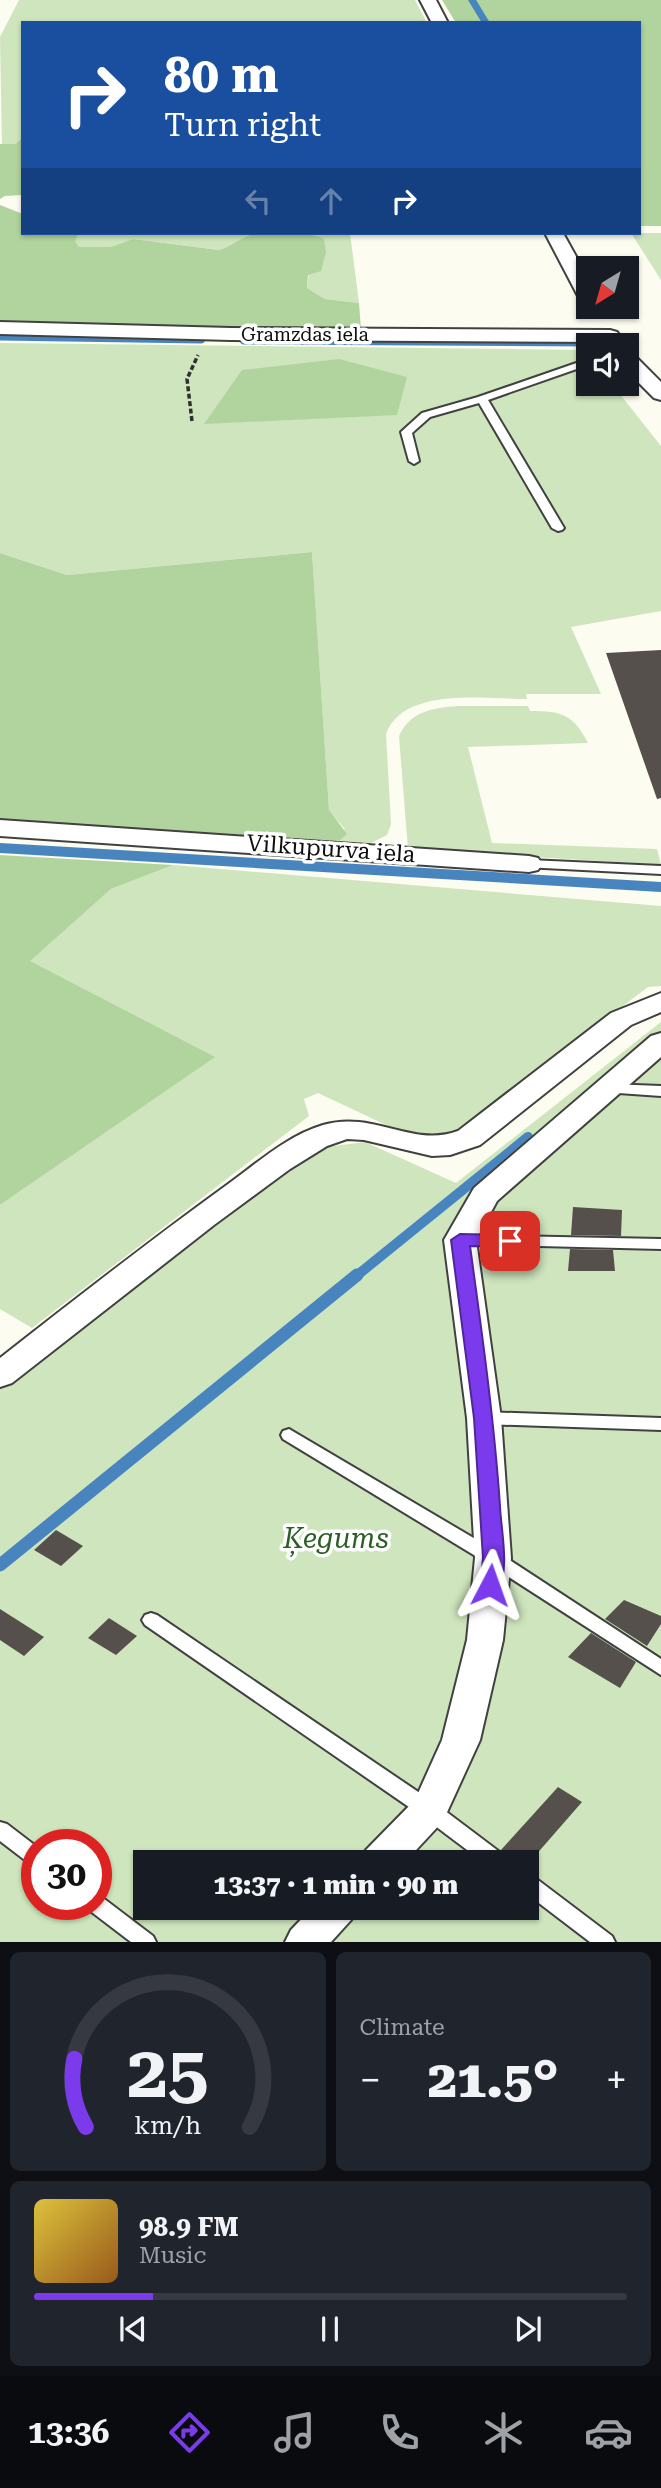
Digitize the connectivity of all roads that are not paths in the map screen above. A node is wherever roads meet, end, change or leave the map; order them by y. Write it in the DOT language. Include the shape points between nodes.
graph roads {
  1 [pos="428,0"];
  2 [pos="439,21"];
  3 [pos="555,235"];
  4 [pos="576,274"];
  5 [pos="0,328"];
  6 [pos="576,339"];
  7 [pos="576,366"];
  8 [pos="639,371"];
  9 [pos="661,394"];
  10 [pos="482,399"];
  11 [pos="414,461"];
  12 [pos="558,528"];
  13 [pos="0,828"];
  14 [pos="529,863"];
  15 [pos="661,870"];
  16 [pos="661,1002"];
  17 [pos="661,1042"];
  18 [pos="609,1089"];
  19 [pos="661,1091"];
  20 [pos="460,1240"];
  21 [pos="661,1244"];
  22 [pos="0,1375"];
  23 [pos="484,1418"];
  24 [pos="661,1424"];
  25 [pos="289,1435"];
  26 [pos="493,1558"];
  27 [pos="151,1620"];
  28 [pos="661,1668"];
  29 [pos="429,1810"];
  30 [pos="0,1830"];
  31 [pos="21,1846"];
  32 [pos="391,1850"];
  33 [pos="482,1850"];
  34 [pos="539,1892"];
  35 [pos="112,1916"];
  36 [pos="325,1920"];
  37 [pos="146,1942"];
  38 [pos="304,1942"];
  39 [pos="605,1942"];
  1 -- 2 [label="street"];
  3 -- 4 [label="street"];
  5 -- 6 [label="street, Gramzdas iela"];
  7 -- 10 [label="lane"];
  8 -- 9 [label="street"];
  10 -- 11 [label="lane" via="417,420 406,432"];
  10 -- 12 [label="lane"];
  13 -- 14 [label="street, Vilkupurva iela"];
  14 -- 15 [label="lane, Vilkupurva iela"];
  16 -- 22 [label="street" via="621,1019 454,1146 432,1148 362,1130 334,1132 304,1144"];
  17 -- 18 [label="street"];
  18 -- 19 [label="lane"];
  18 -- 20 [label="street" via="485,1195"];
  20 -- 21 [label="lane"];
  20 -- 23 [label="street"];
  23 -- 24 [label="lane"];
  23 -- 26 [label="street"];
  25 -- 26 [label="lane"];
  26 -- 28 [label="lane"];
  26 -- 29 [label="street" via="485,1640 461,1740"];
  27 -- 29 [label="lane"];
  29 -- 32 [label="street"];
  29 -- 33 [label="lane"];
  30 -- 31 [label="lane"];
  34 -- 39 [label="lane"];
  35 -- 37 [label="lane"];
  36 -- 38 [label="street"];
}
